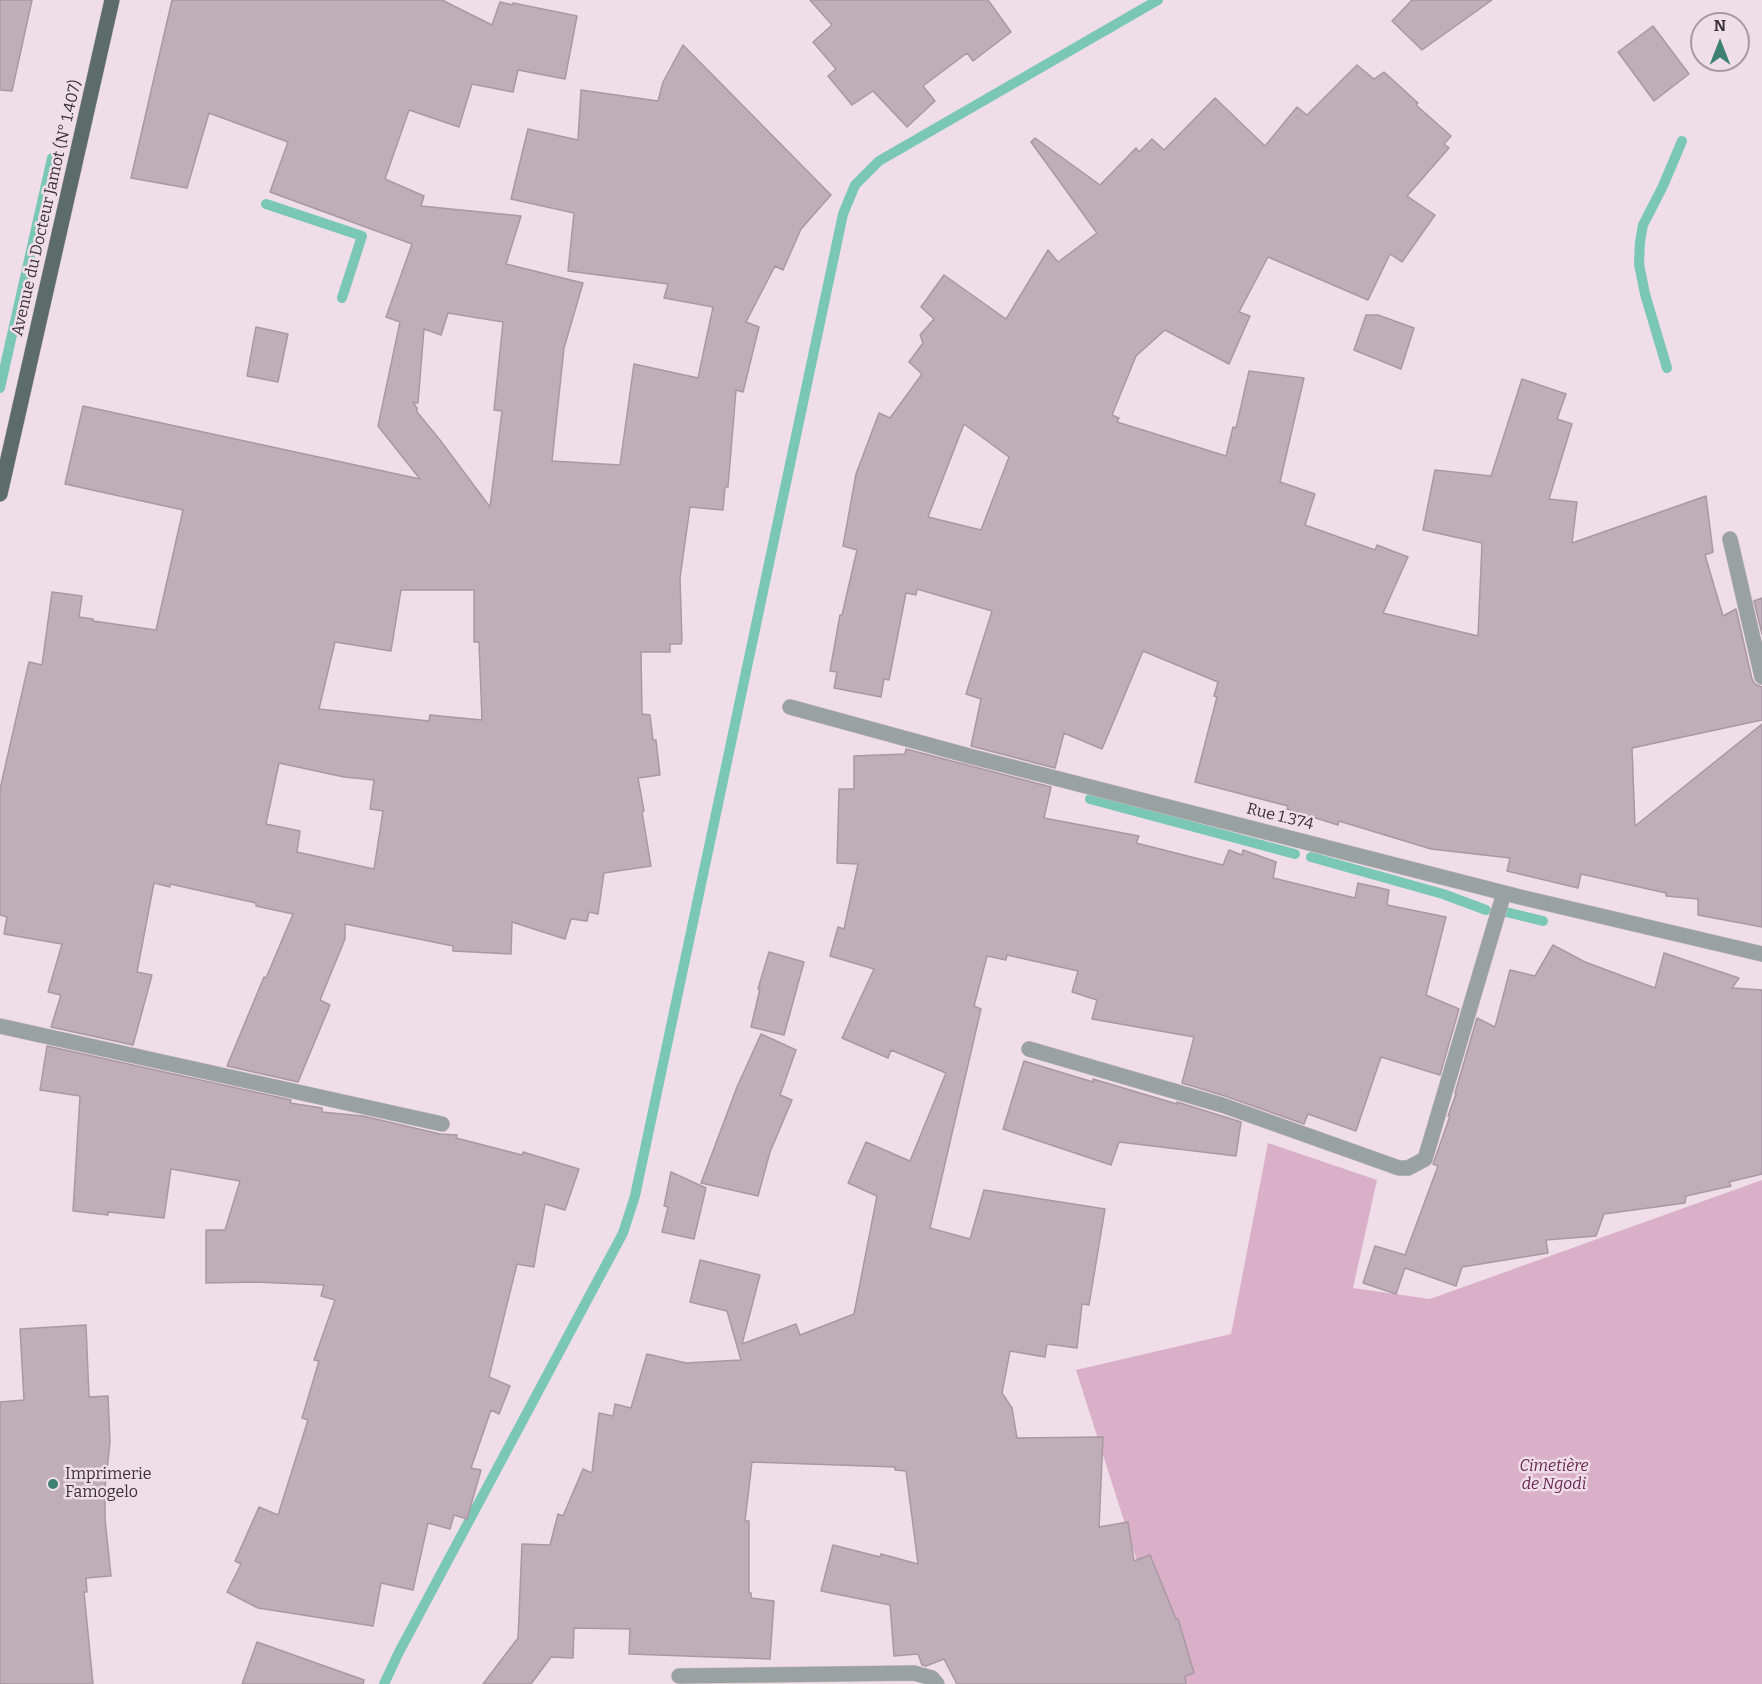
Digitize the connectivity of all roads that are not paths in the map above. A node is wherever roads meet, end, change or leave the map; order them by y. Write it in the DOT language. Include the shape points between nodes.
graph roads {
  1 [pos="112,0"];
  2 [pos="0,494"];
  3 [pos="1730,539"];
  4 [pos="1762,677"];
  5 [pos="790,708"];
  6 [pos="1503,893"];
  7 [pos="1762,954"];
  8 [pos="0,1026"];
  9 [pos="1029,1049"];
  10 [pos="442,1124"];
  11 [pos="680,1676"];
  12 [pos="937,1684"];
  1 -- 2 [label="main road, Avenue du Docteur Jamot (N° 1.407)"];
  3 -- 4 [label="street"];
  5 -- 6 [label="street, Rue 1.374"];
  6 -- 7 [label="street, Rue 1.374"];
  6 -- 9 [label="street" via="1425,1159 1408,1168 1222,1105"];
  8 -- 10 [label="street"];
  11 -- 12 [label="street" via="914,1673 932,1678"];
}
